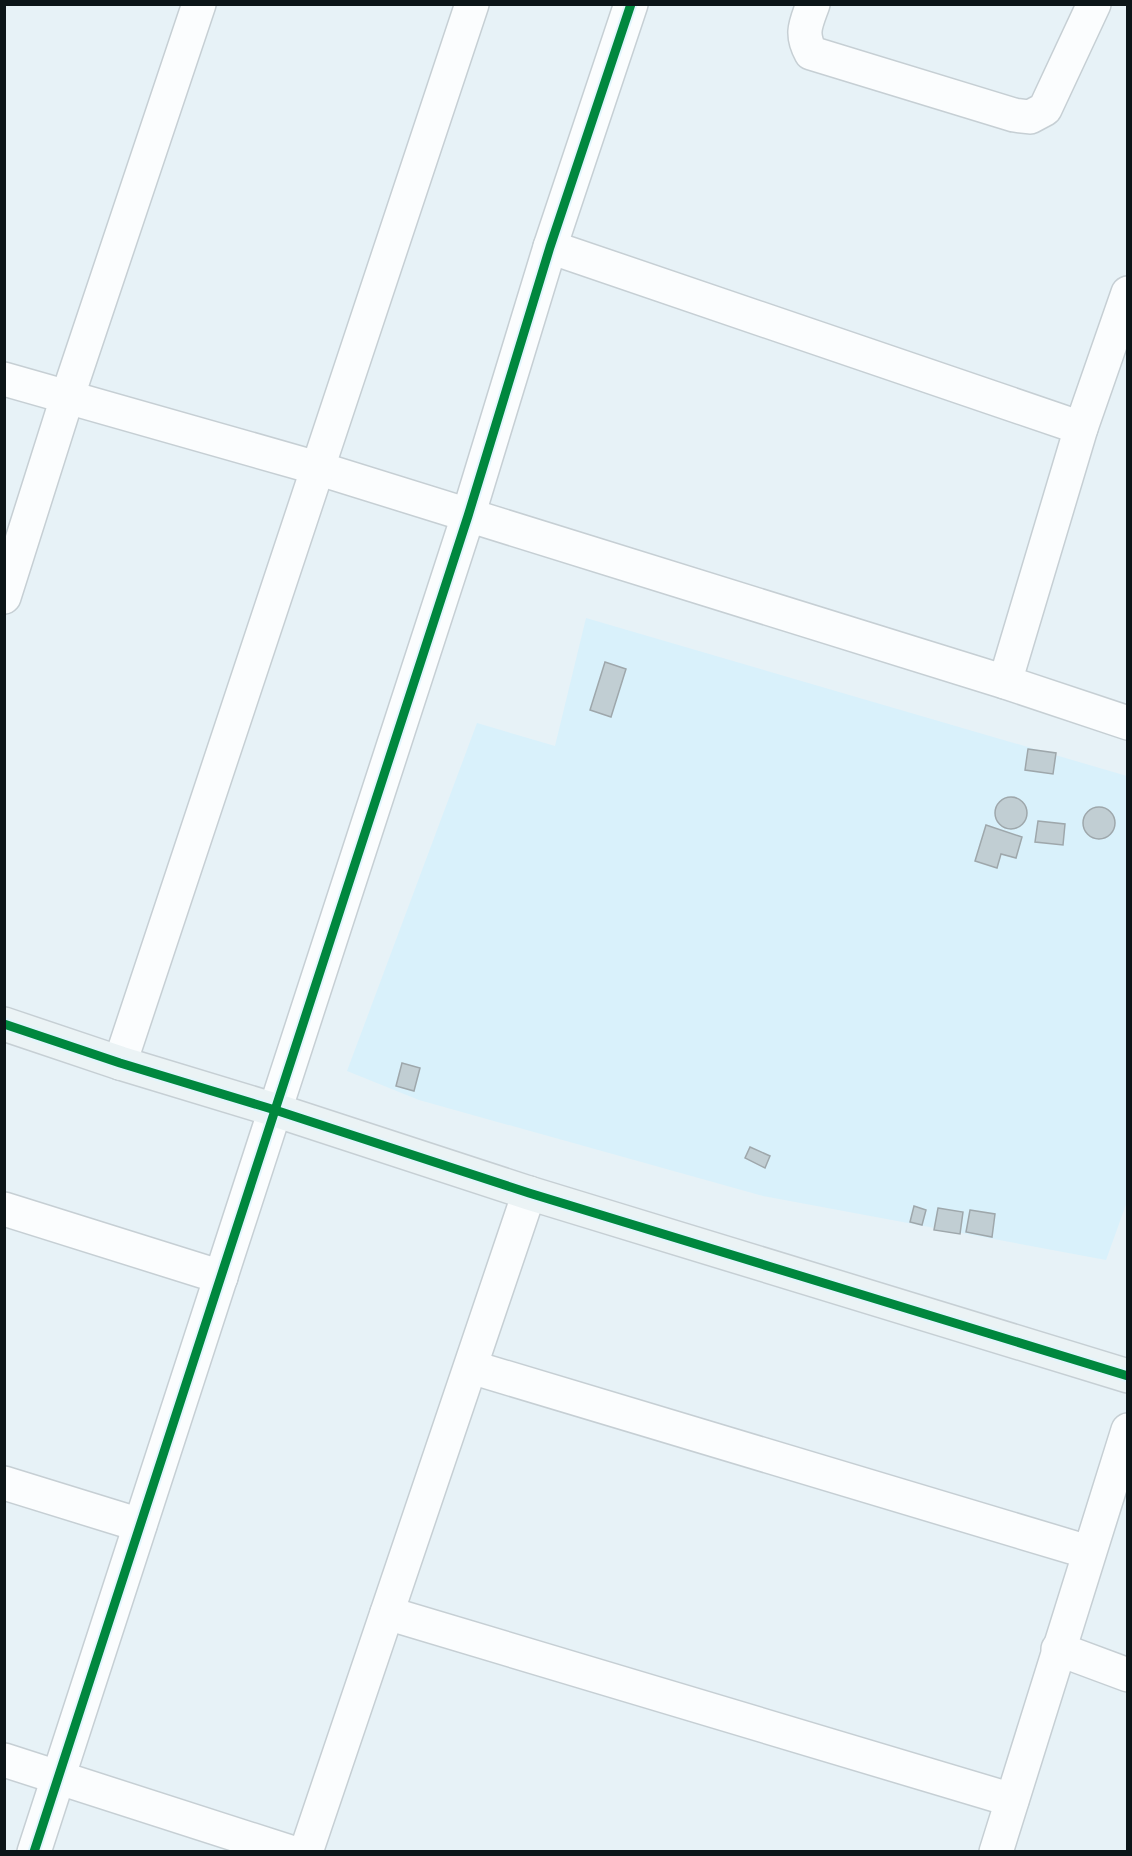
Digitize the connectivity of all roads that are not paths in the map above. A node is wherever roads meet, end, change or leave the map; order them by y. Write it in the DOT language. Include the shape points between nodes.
graph roads {
  1 [pos="200,4"];
  2 [pos="472,4"];
  3 [pos="631,4"];
  4 [pos="813,4"];
  5 [pos="1094,4"];
  6 [pos="550,247"];
  7 [pos="1128,293"];
  8 [pos="4,379"];
  9 [pos="67,398"];
  10 [pos="1081,428"];
  11 [pos="317,468"];
  12 [pos="468,516"];
  13 [pos="4,597"];
  14 [pos="1005,682"];
  15 [pos="1128,723"];
  16 [pos="4,1024"];
  17 [pos="120,1063"];
  18 [pos="275,1110"];
  19 [pos="530,1193"];
  20 [pos="4,1209"];
  21 [pos="221,1277"];
  22 [pos="471,1367"];
  23 [pos="1128,1376"];
  24 [pos="1128,1430"];
  25 [pos="4,1483"];
  26 [pos="140,1525"];
  27 [pos="1088,1552"];
  28 [pos="387,1613"];
  29 [pos="1058,1649"];
  30 [pos="1128,1675"];
  31 [pos="4,1760"];
  32 [pos="58,1778"];
  33 [pos="1012,1800"];
  34 [pos="34,1851"];
  35 [pos="290,1851"];
  36 [pos="306,1851"];
  37 [pos="996,1851"];
  1 -- 9 [label="street"];
  2 -- 11 [label="street"];
  3 -- 6 [label="street"];
  4 -- 5 [label="street" via="804,30 811,53 1030,117 1044,110"];
  6 -- 10 [label="street"];
  6 -- 12 [label="street"];
  7 -- 10 [label="street"];
  8 -- 9 [label="street"];
  9 -- 11 [label="street"];
  9 -- 13 [label="street"];
  10 -- 14 [label="street"];
  11 -- 12 [label="street"];
  11 -- 17 [label="street"];
  12 -- 14 [label="street"];
  12 -- 18 [label="street"];
  14 -- 15 [label="street"];
  16 -- 17 [label="street"];
  17 -- 18 [label="street"];
  18 -- 19 [label="street"];
  18 -- 21 [label="street"];
  19 -- 22 [label="street"];
  19 -- 23 [label="street"];
  20 -- 21 [label="street"];
  21 -- 26 [label="street"];
  22 -- 27 [label="street"];
  22 -- 28 [label="street"];
  24 -- 27 [label="street"];
  25 -- 26 [label="street"];
  26 -- 32 [label="street"];
  27 -- 29 [label="street"];
  28 -- 33 [label="street"];
  28 -- 36 [label="street"];
  29 -- 30 [label="street"];
  29 -- 33 [label="street"];
  31 -- 32 [label="street"];
  32 -- 34 [label="street"];
  32 -- 35 [label="street"];
  33 -- 37 [label="street"];
}
